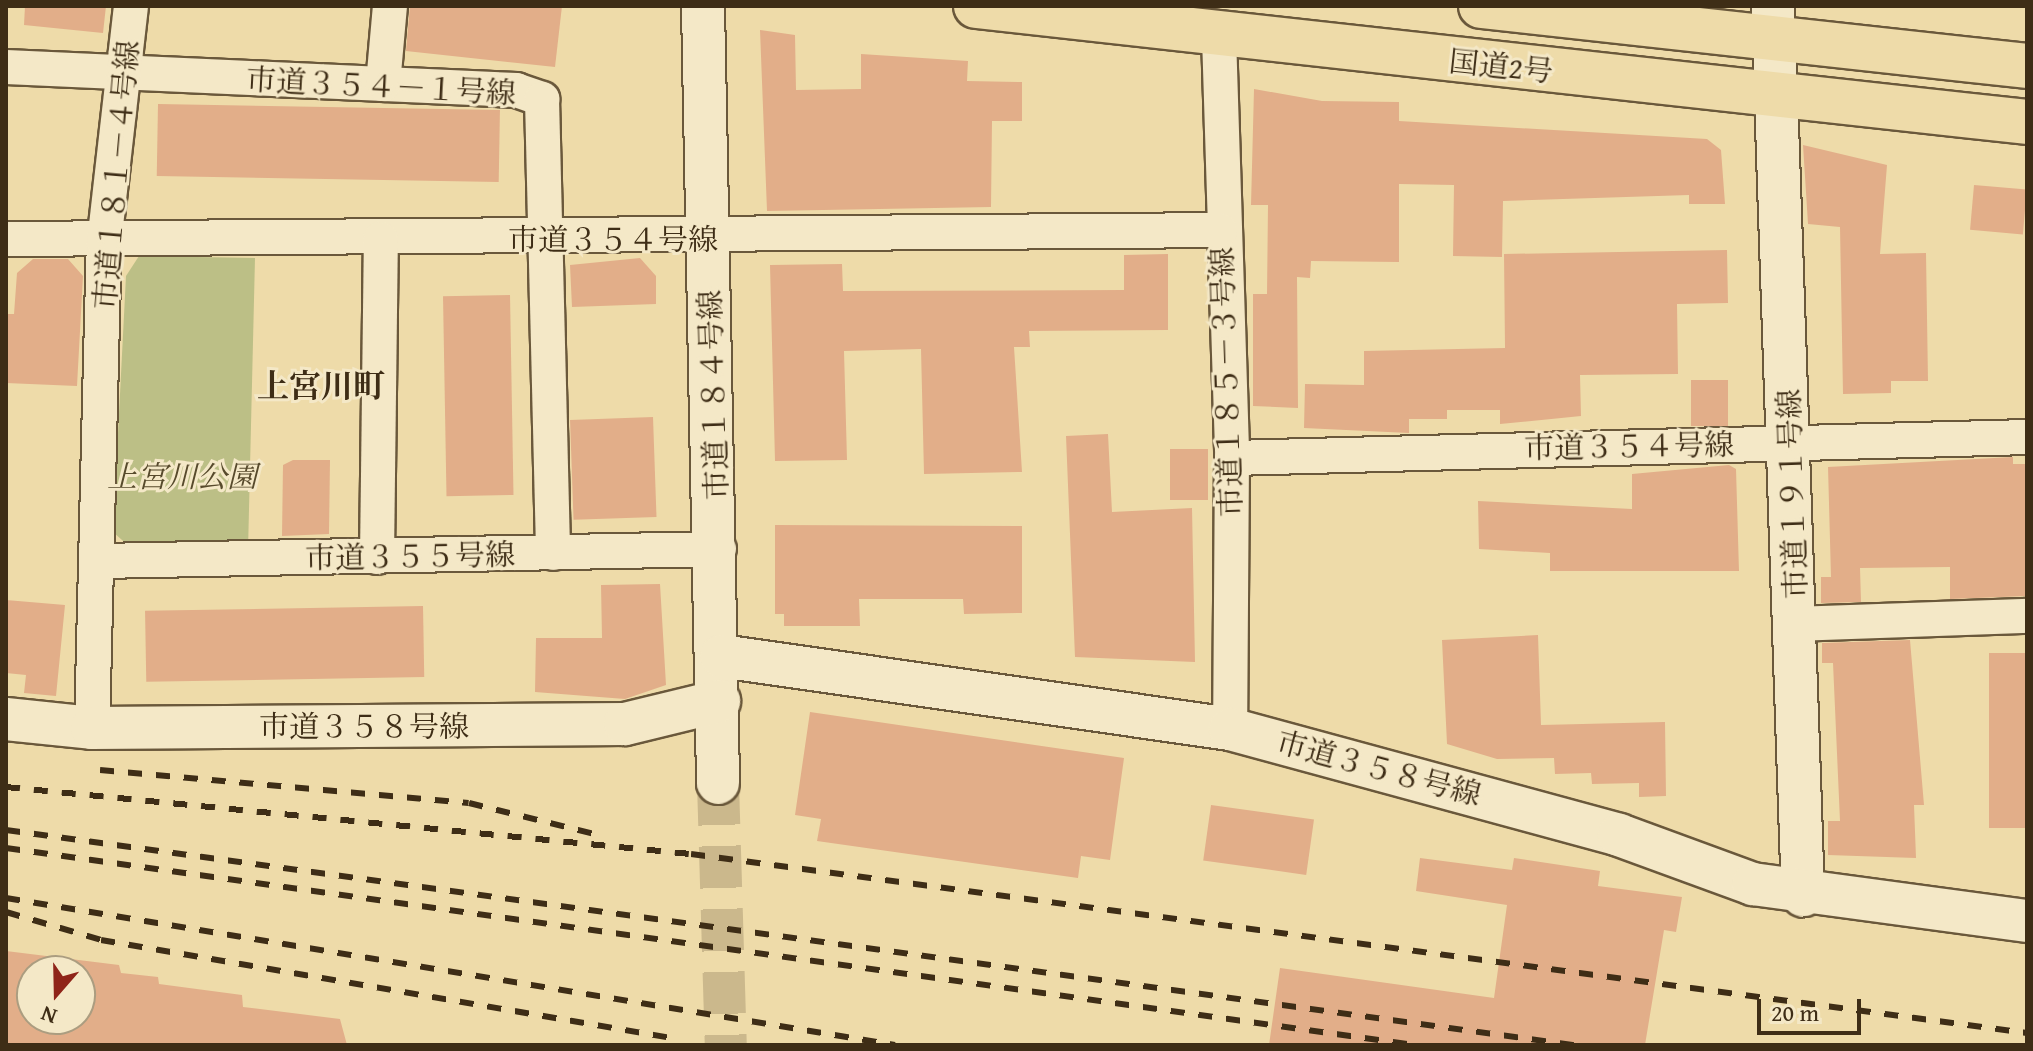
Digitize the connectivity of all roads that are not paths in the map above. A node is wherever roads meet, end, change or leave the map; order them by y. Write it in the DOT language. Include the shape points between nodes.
graph roads {
  1 [pos="131,6"];
  2 [pos="390,6"];
  3 [pos="703,6"];
  4 [pos="976,6"];
  5 [pos="1481,6"];
  6 [pos="1773,22"];
  7 [pos="1219,36"];
  8 [pos="2027,66"];
  9 [pos="6,67"];
  10 [pos="126,72"];
  11 [pos="383,84"];
  12 [pos="1777,94"];
  13 [pos="2027,122"];
  14 [pos="1220,230"];
  15 [pos="6,239"];
  16 [pos="381,239"];
  17 [pos="547,239"];
  18 [pos="708,239"];
  19 [pos="104,243"];
  20 [pos="2027,437"];
  21 [pos="1790,443"];
  22 [pos="1232,458"];
  23 [pos="719,549"];
  24 [pos="553,553"];
  25 [pos="377,557"];
  26 [pos="100,561"];
  27 [pos="2027,616"];
  28 [pos="1796,624"];
  29 [pos="721,656"];
  30 [pos="719,701"];
  31 [pos="6,719"];
  32 [pos="92,728"];
  33 [pos="1230,729"];
  34 [pos="718,783"];
  35 [pos="1803,895"];
  36 [pos="2027,921"];
  1 -- 10 [label="street, 市道１８１－４号線"];
  2 -- 11 [label="street"];
  3 -- 18 [label="street, 市道１８４号線"];
  4 -- 7 [label="highway, 国道2号"];
  5 -- 6 [label="highway, 国道2号"];
  6 -- 8 [label="highway, 国道2号"];
  6 -- 12 [label="street, 市道１９１号線"];
  7 -- 12 [label="highway, 国道2号"];
  7 -- 14 [label="street, 市道１８５－３号線"];
  9 -- 10 [label="street, 市道３５４－１号線"];
  10 -- 11 [label="street, 市道３５４－１号線"];
  10 -- 19 [label="street, 市道１８１－４号線"];
  11 -- 17 [label="street, 市道３５４－１号線" via="516,90 542,99"];
  12 -- 13 [label="highway, 国道2号"];
  12 -- 21 [label="street, 市道１９１号線"];
  14 -- 18 [label="street, 市道３５４号線"];
  14 -- 22 [label="street, 市道１８５－３号線"];
  15 -- 19 [label="street, 市道３５４号線"];
  16 -- 17 [label="street, 市道３５４号線"];
  16 -- 19 [label="street, 市道３５４号線"];
  16 -- 25 [label="street"];
  17 -- 18 [label="street, 市道３５４号線"];
  17 -- 24 [label="street, 市道３５４－１号線"];
  18 -- 23 [label="street, 市道１８４号線"];
  19 -- 26 [label="street, 市道１８１－４号線"];
  20 -- 21 [label="street, 市道３５４号線"];
  21 -- 22 [label="street, 市道３５４号線"];
  21 -- 28 [label="street, 市道１９１号線"];
  22 -- 33 [label="street, 市道１８５－３号線"];
  23 -- 24 [label="street, 市道３５５号線"];
  23 -- 29 [label="street, 市道１８４号線"];
  24 -- 25 [label="street, 市道３５５号線"];
  25 -- 26 [label="street, 市道３５５号線"];
  26 -- 32 [label="street, 市道１８１－４号線"];
  27 -- 28 [label="street"];
  28 -- 35 [label="street, 市道１９１号線"];
  29 -- 30 [label="street, 市道１８４号線"];
  29 -- 33 [label="street, 市道３５８号線"];
  30 -- 32 [label="street, 市道３５８号線" via="625,724"];
  30 -- 34 [label="street, 市道１８４号線"];
  31 -- 32 [label="street, 市道３５８号線"];
  33 -- 35 [label="street, 市道３５８号線" via="1390,768"];
  35 -- 36 [label="street, 市道３５８号線"];
}
